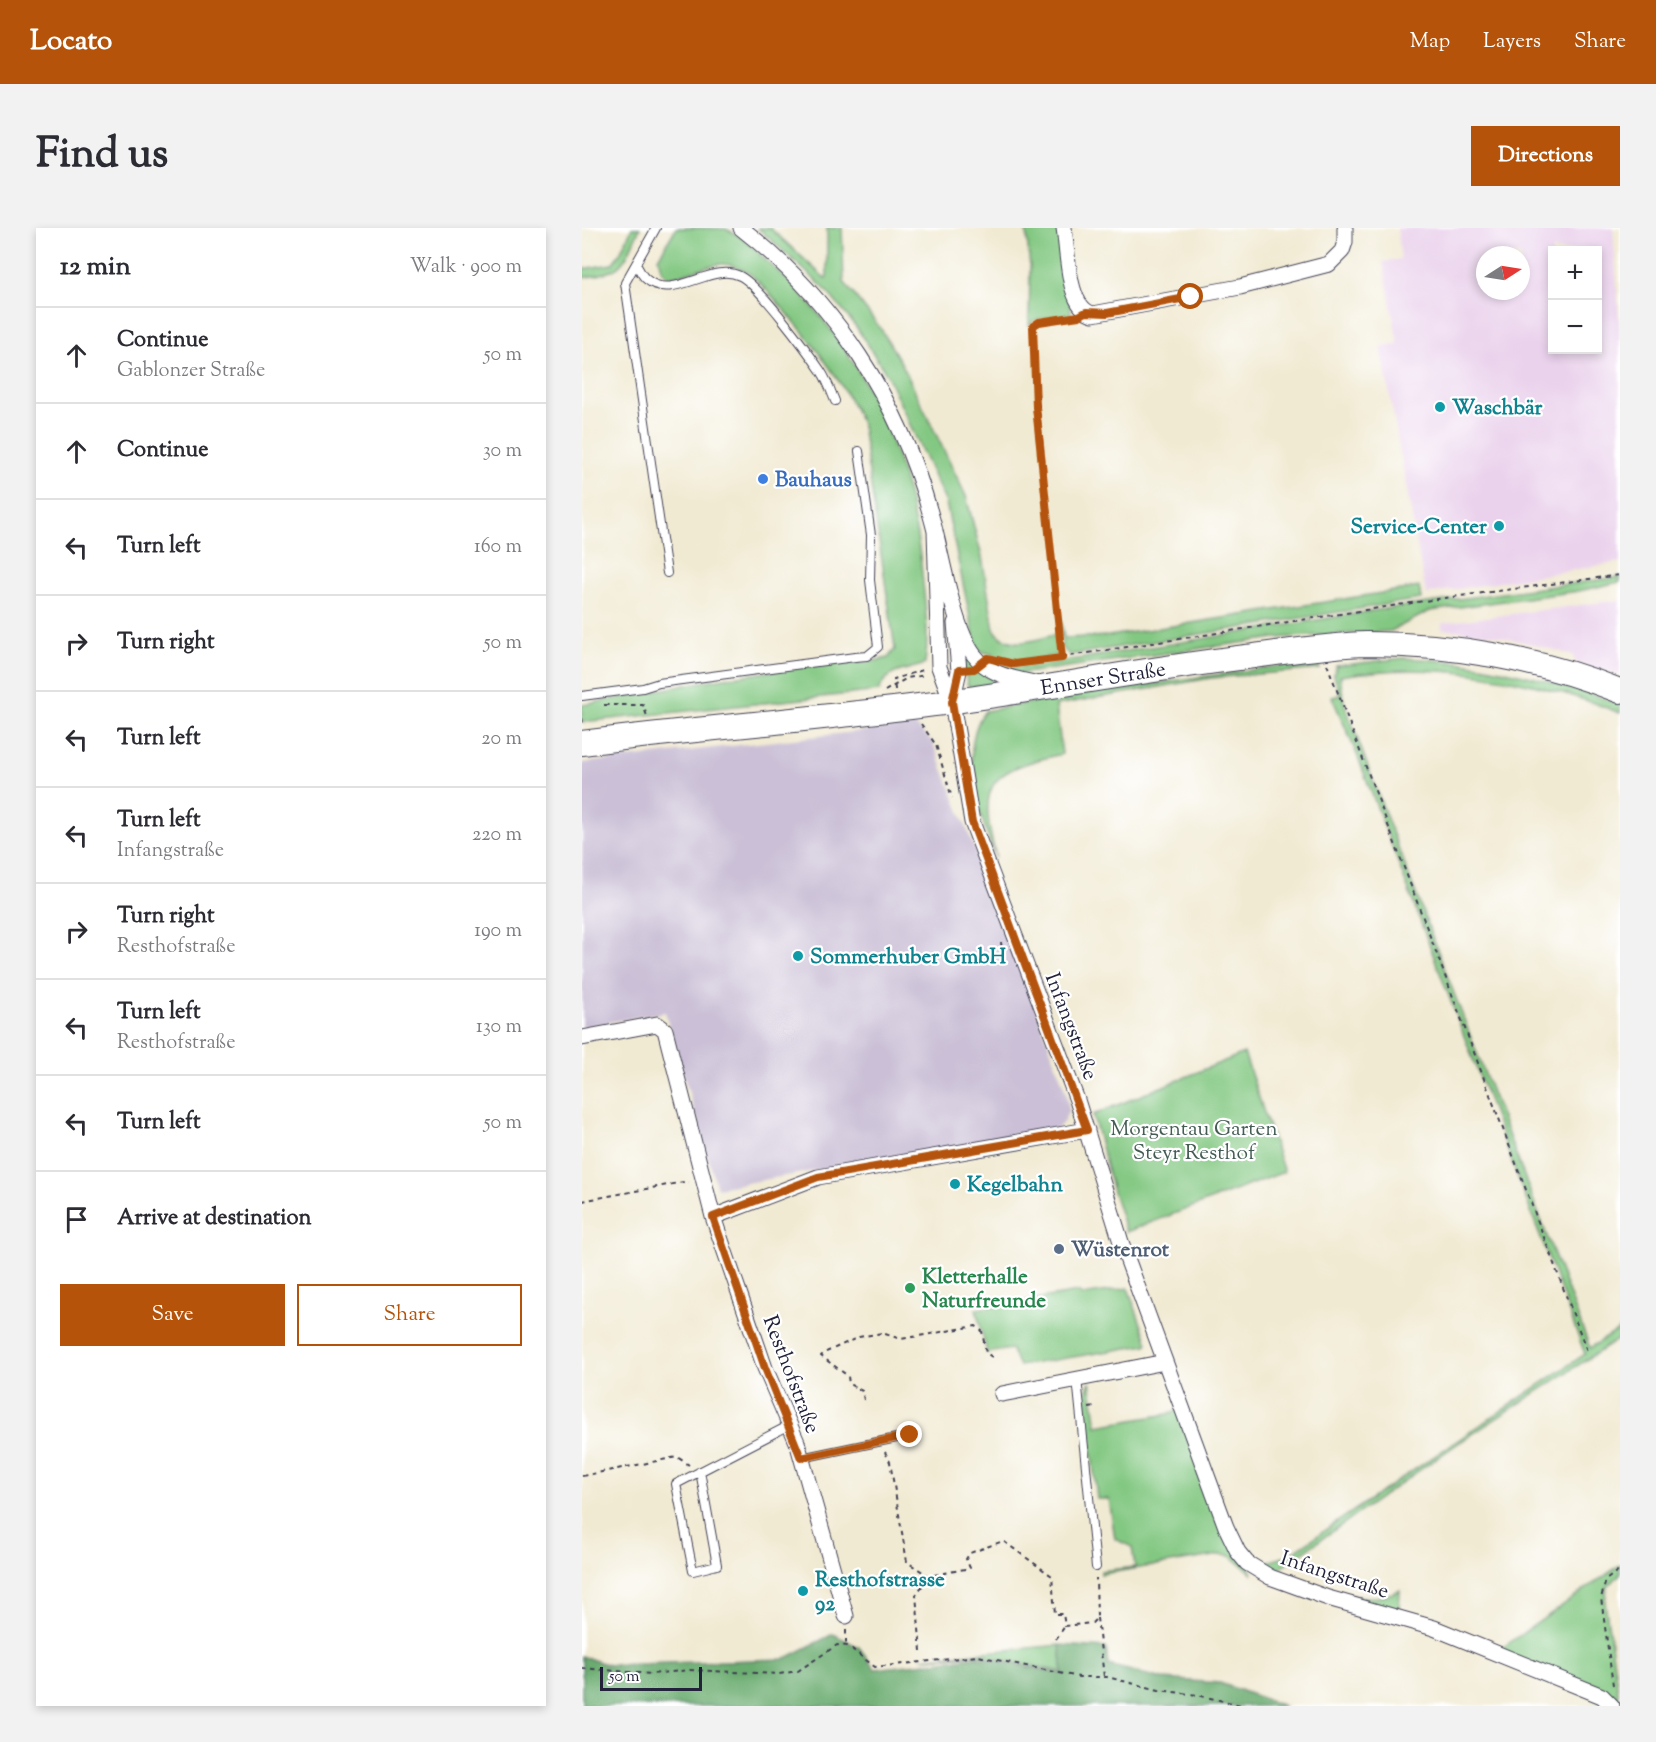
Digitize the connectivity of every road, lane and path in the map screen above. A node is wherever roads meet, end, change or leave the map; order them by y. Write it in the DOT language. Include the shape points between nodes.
graph roads {
  1 [pos="656,228"];
  2 [pos="741,228"];
  3 [pos="1064,228"];
  4 [pos="1345,228"];
  5 [pos="636,264"];
  6 [pos="1086,312"];
  7 [pos="835,401"];
  8 [pos="859,450"];
  9 [pos="935,530"];
  10 [pos="667,573"];
  11 [pos="1620,575"];
  12 [pos="951,597"];
  13 [pos="1324,647"];
  14 [pos="1062,658"];
  15 [pos="1014,664"];
  16 [pos="940,673"];
  17 [pos="1049,686"];
  18 [pos="1620,691"];
  19 [pos="880,694"];
  20 [pos="586,697"];
  21 [pos="952,702"];
  22 [pos="582,718"];
  23 [pos="648,718"];
  24 [pos="919,722"];
  25 [pos="585,730"];
  26 [pos="953,799"];
  27 [pos="1000,938"];
  28 [pos="1023,956"];
  29 [pos="582,1038"];
  30 [pos="1087,1130"];
  31 [pos="703,1179"];
  32 [pos="582,1201"];
  33 [pos="713,1217"];
  34 [pos="1587,1351"];
  35 [pos="992,1356"];
  36 [pos="1165,1362"];
  37 [pos="1077,1378"];
  38 [pos="1002,1394"];
  39 [pos="864,1400"];
  40 [pos="789,1425"];
  41 [pos="910,1435"];
  42 [pos="879,1442"];
  43 [pos="801,1458"];
  44 [pos="700,1472"];
  45 [pos="582,1476"];
  46 [pos="1096,1567"];
  47 [pos="1620,1569"];
  48 [pos="929,1576"];
  49 [pos="846,1616"];
  50 [pos="1097,1618"];
  51 [pos="1065,1626"];
  52 [pos="1056,1639"];
  53 [pos="921,1651"];
  54 [pos="582,1668"];
  55 [pos="1104,1677"];
  56 [pos="1613,1700"];
  57 [pos="1246,1706"];
  1 -- 5 [label="lane"];
  2 -- 9 [label="street" via="808,288 857,351 897,424 927,498"];
  3 -- 6 [label="street" via="1075,300"];
  4 -- 6 [label="street" via="1342,251 1329,264 1180,299 1107,313"];
  5 -- 7 [label="lane" via="647,280 661,285 730,273 741,276 760,294 821,372"];
  5 -- 10 [label="lane" via="626,283"];
  6 -- 14 [label="path" via="1033,326 1036,407"];
  8 -- 20 [label="lane" via="871,535 870,580 878,647 875,651"];
  9 -- 12 [label="street"];
  9 -- 16 [label="street"];
  11 -- 14 [label="path"];
  12 -- 17 [label="street" via="970,647 986,668"];
  12 -- 21 [label="street" via="959,665"];
  13 -- 17 [label="main road, Ennser Straße"];
  13 -- 18 [label="main road, Ennser Straße" via="1398,645 1484,654 1538,665"];
  13 -- 34 [label="path" via="1336,693"];
  14 -- 15 [label="path"];
  16 -- 19 [label="path" via="907,678"];
  16 -- 21 [label="street"];
  17 -- 21 [label="main road, Ennser Straße"];
  20 -- 23 [label="path" via="602,705 643,705"];
  21 -- 25 [label="main road, Ennser Straße" via="814,719"];
  21 -- 28 [label="street, Infangstraße" via="972,822"];
  22 -- 25 [label="path"];
  24 -- 26 [label="path" via="933,736"];
  27 -- 28 [label="path" via="1002,952"];
  28 -- 30 [label="street, Infangstraße"];
  29 -- 31 [label="street, Resthofstraße" via="657,1024 664,1027"];
  30 -- 33 [label="street" via="818,1177"];
  30 -- 36 [label="street, Infangstraße" via="1107,1200"];
  31 -- 32 [label="path"];
  31 -- 33 [label="street, Resthofstraße"];
  33 -- 40 [label="street, Resthofstraße"];
  35 -- 39 [label="path" via="986,1353 982,1331 976,1326 901,1339 882,1333 860,1337 824,1353 821,1356 825,1360 848,1376 849,1384 862,1391"];
  36 -- 37 [label="street"];
  36 -- 56 [label="street, Infangstraße" via="1232,1540 1252,1567 1328,1598 1434,1628"];
  37 -- 38 [label="street"];
  37 -- 46 [label="lane"];
  40 -- 43 [label="street, Resthofstraße"];
  40 -- 44 [label="lane"];
  41 -- 42 [label="lane"];
  42 -- 43 [label="lane"];
  42 -- 48 [label="path" via="891,1462 907,1562"];
  43 -- 49 [label="street, Resthofstraße"];
  44 -- 44 [label="lane" via="676,1484 693,1571 717,1565"];
  44 -- 45 [label="path" via="677,1457"];
  46 -- 50 [label="path"];
  47 -- 56 [label="path" via="1606,1580 1601,1598"];
  48 -- 51 [label="path" via="970,1568 966,1559 970,1553 1003,1540 1052,1576 1055,1614 1063,1614"];
  48 -- 53 [label="path" via="915,1594"];
  50 -- 51 [label="path" via="1092,1623"];
  50 -- 55 [label="path"];
  51 -- 52 [label="path"];
  54 -- 55 [label="path" via="651,1674 690,1670 779,1674 798,1671 837,1645 848,1646 875,1667 978,1656 1079,1677"];
  55 -- 57 [label="path"];
}
